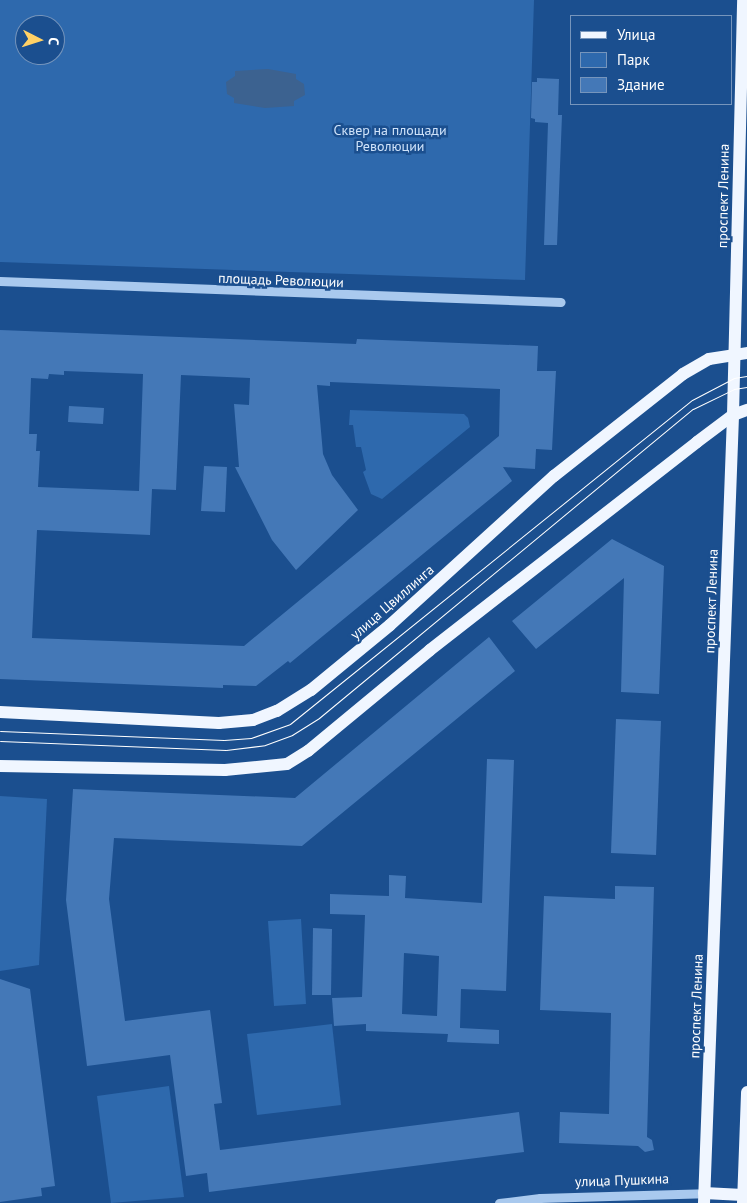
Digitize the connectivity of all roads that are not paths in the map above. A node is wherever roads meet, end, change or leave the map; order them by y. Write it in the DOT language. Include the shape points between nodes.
graph roads {
  1 [pos="743,0"];
  2 [pos="0,281"];
  3 [pos="561,302"];
  4 [pos="741,354"];
  5 [pos="747,410"];
  6 [pos="733,415"];
  7 [pos="0,712"];
  8 [pos="0,766"];
  9 [pos="747,1092"];
  10 [pos="744,1197"];
  11 [pos="704,1198"];
  12 [pos="499,1203"];
  1 -- 4 [label="main road, проспект Ленина"];
  2 -- 3 [label="street, площадь Революции"];
  4 -- 6 [label="main road, проспект Ленина"];
  4 -- 7 [label="main road, улица Цвиллинга" via="709,359 683,374 622,420 540,489 390,625 311,690 277,711 253,720 219,723"];
  5 -- 6 [label="main road"];
  6 -- 8 [label="main road" via="430,650 308,751 286,764 224,770"];
  6 -- 11 [label="main road, проспект Ленина"];
  9 -- 10 [label="main road"];
  10 -- 11 [label="main road, улица Пушкина"];
  11 -- 12 [label="street, улица Пушкина" via="540,1198"];
}
